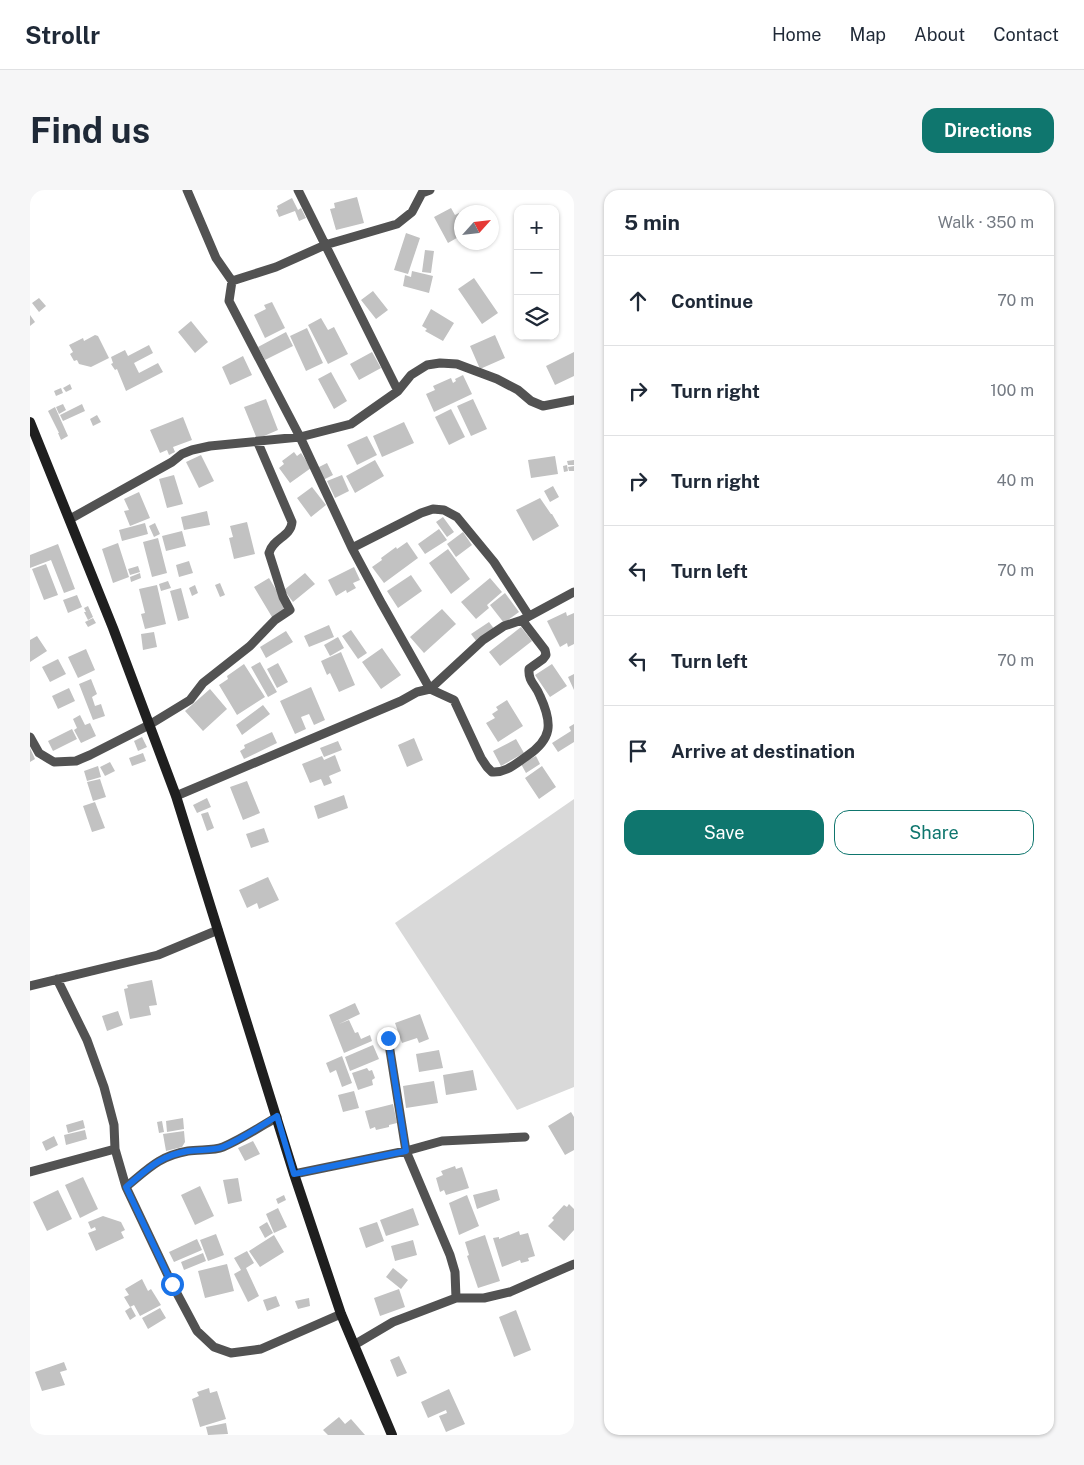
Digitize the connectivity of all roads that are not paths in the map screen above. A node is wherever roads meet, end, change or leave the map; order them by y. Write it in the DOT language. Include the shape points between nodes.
graph roads {
  1 [pos="187,190"];
  2 [pos="298,190"];
  3 [pos="425,191"];
  4 [pos="325,245"];
  5 [pos="232,281"];
  6 [pos="398,390"];
  7 [pos="574,400"];
  8 [pos="30,422"];
  9 [pos="300,437"];
  10 [pos="258,443"];
  11 [pos="70,519"];
  12 [pos="352,548"];
  13 [pos="574,592"];
  14 [pos="526,618"];
  15 [pos="430,689"];
  16 [pos="149,725"];
  17 [pos="30,737"];
  18 [pos="176,796"];
  19 [pos="218,930"];
  20 [pos="57,979"];
  21 [pos="30,986"];
  22 [pos="388,1038"];
  23 [pos="277,1116"];
  24 [pos="525,1137"];
  25 [pos="115,1149"];
  26 [pos="406,1151"];
  27 [pos="30,1172"];
  28 [pos="294,1174"];
  29 [pos="126,1187"];
  30 [pos="574,1264"];
  31 [pos="456,1298"];
  32 [pos="341,1314"];
  33 [pos="354,1345"];
  34 [pos="392,1435"];
  1 -- 5 [label="street" via="216,258"];
  2 -- 4 [label="street"];
  3 -- 4 [label="street" via="412,212 397,224"];
  4 -- 5 [label="street" via="276,267"];
  4 -- 6 [label="street"];
  5 -- 9 [label="street" via="229,301"];
  6 -- 7 [label="street" via="411,375 427,365 440,363 457,364 497,379 543,406"];
  6 -- 9 [label="street" via="351,424"];
  8 -- 11 [label="street"];
  9 -- 10 [label="street"];
  9 -- 12 [label="street"];
  10 -- 11 [label="street" via="210,446 182,454"];
  10 -- 16 [label="street" via="292,522 290,530 273,544 269,553 290,610 274,620 250,646 203,683 190,700"];
  11 -- 16 [label="street"];
  12 -- 14 [label="street" via="421,513 444,510 457,517 494,562"];
  12 -- 15 [label="street"];
  13 -- 14 [label="street"];
  14 -- 15 [label="street" via="504,626 483,640"];
  14 -- 15 [label="street" via="546,655 529,668 528,674 547,712 548,731 538,749 506,770 492,772 481,758 454,700"];
  15 -- 18 [label="street"];
  16 -- 17 [label="street" via="76,761 54,762 39,753"];
  16 -- 18 [label="street"];
  18 -- 19 [label="street"];
  19 -- 20 [label="street" via="158,955"];
  19 -- 23 [label="street"];
  20 -- 21 [label="street"];
  20 -- 25 [label="street" via="87,1040 104,1087 114,1125"];
  22 -- 26 [label="street"];
  23 -- 28 [label="street"];
  23 -- 29 [label="street" via="221,1148 189,1151 159,1159"];
  24 -- 26 [label="street" via="442,1141"];
  25 -- 27 [label="street"];
  25 -- 29 [label="street"];
  26 -- 28 [label="street"];
  26 -- 31 [label="street" via="450,1255 455,1272"];
  28 -- 32 [label="street"];
  29 -- 32 [label="street" via="197,1331 214,1347 231,1353 261,1349"];
  30 -- 31 [label="street" via="510,1292 484,1298"];
  31 -- 33 [label="street" via="393,1322"];
  32 -- 33 [label="street"];
  33 -- 34 [label="street"];
}
